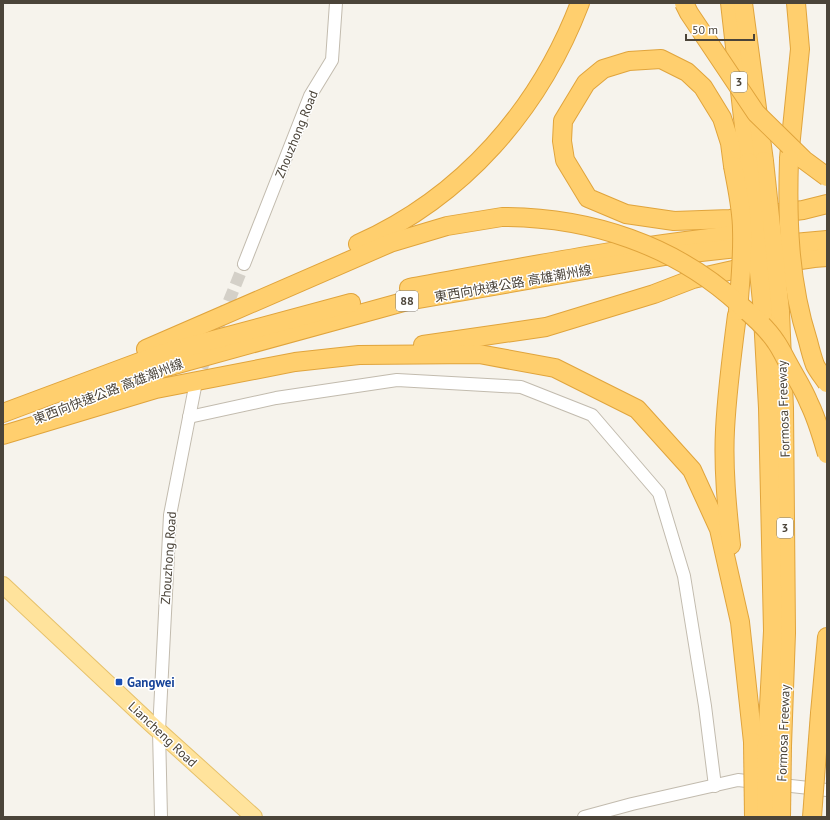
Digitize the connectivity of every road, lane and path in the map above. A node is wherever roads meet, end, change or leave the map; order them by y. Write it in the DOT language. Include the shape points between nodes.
graph roads {
  1 [pos="336,3"];
  2 [pos="580,3"];
  3 [pos="684,3"];
  4 [pos="730,3"];
  5 [pos="743,3"];
  6 [pos="796,3"];
  7 [pos="748,163"];
  8 [pos="827,177"];
  9 [pos="827,204"];
  10 [pos="827,227"];
  11 [pos="827,240"];
  12 [pos="827,258"];
  13 [pos="244,264"];
  14 [pos="247,305"];
  15 [pos="359,355"];
  16 [pos="827,383"];
  17 [pos="195,387"];
  18 [pos="3,412"];
  19 [pos="189,417"];
  20 [pos="3,431"];
  21 [pos="3,435"];
  22 [pos="827,454"];
  23 [pos="3,585"];
  24 [pos="740,622"];
  25 [pos="827,637"];
  26 [pos="159,731"];
  27 [pos="768,744"];
  28 [pos="827,766"];
  29 [pos="715,786"];
  30 [pos="827,790"];
  31 [pos="249,815"];
  32 [pos="161,817"];
  33 [pos="584,817"];
  34 [pos="754,817"];
  35 [pos="766,817"];
  36 [pos="781,817"];
  37 [pos="812,817"];
  38 [pos="816,817"];
  1 -- 13 [label="street, Zhouzhong Road" via="332,60 310,96"];
  2 -- 14 [label="highway" via="563,44 540,87 502,137 463,176 407,218"];
  3 -- 8 [label="highway, bridge" via="688,13 756,112 804,160"];
  4 -- 7 [label="highway, Formosa Freeway / 3"];
  5 -- 7 [label="highway, Formosa Freeway / 3"];
  6 -- 16 [label="highway, bridge" via="800,49 789,159 788,202 792,273 799,316 816,366"];
  7 -- 9 [label="highway" via="730,143 722,118 703,87 687,72 660,59 629,61 603,69 586,83 563,121 562,141 565,160 588,198 626,214 674,221 730,219 803,210"];
  7 -- 24 [label="highway, bridge" via="740,202 742,266 725,430 725,471"];
  7 -- 27 [label="highway, Formosa Freeway / 3, bridge" via="784,408 786,632"];
  10 -- 18 [label="highway, 東西向快速公路 高雄潮州線 / 88" via="710,237 628,249 404,289 160,354"];
  11 -- 20 [label="highway, 東西向快速公路 高雄潮州線 / 88" via="665,256 407,301 163,368"];
  12 -- 15 [label="highway" via="733,270 693,279 654,294 546,327"];
  14 -- 18 [label="highway"];
  14 -- 22 [label="highway, bridge" via="371,250 447,226 502,217 543,218 591,226 643,243 674,258 716,284 748,311 776,342 810,403"];
  15 -- 21 [label="highway" via="295,362 156,390"];
  15 -- 24 [label="highway" via="479,354 555,368 637,409 692,470 719,529"];
  17 -- 19 [label="street, Zhouzhong Road"];
  19 -- 26 [label="street, Zhouzhong Road" via="170,515"];
  19 -- 29 [label="street" via="276,398 397,380 522,387 592,414 659,492 684,576"];
  23 -- 26 [label="main road, Liancheng Road"];
  24 -- 27 [label="highway"];
  25 -- 37 [label="highway, bridge"];
  26 -- 31 [label="main road, Liancheng Road"];
  26 -- 32 [label="street, Zhouzhong Road"];
  27 -- 34 [label="highway, bridge"];
  27 -- 35 [label="highway, Formosa Freeway / 3, bridge"];
  27 -- 36 [label="highway, Formosa Freeway / 3, bridge"];
  28 -- 38 [label="highway"];
  29 -- 30 [label="street" via="738,780"];
  29 -- 33 [label="street"];
}
